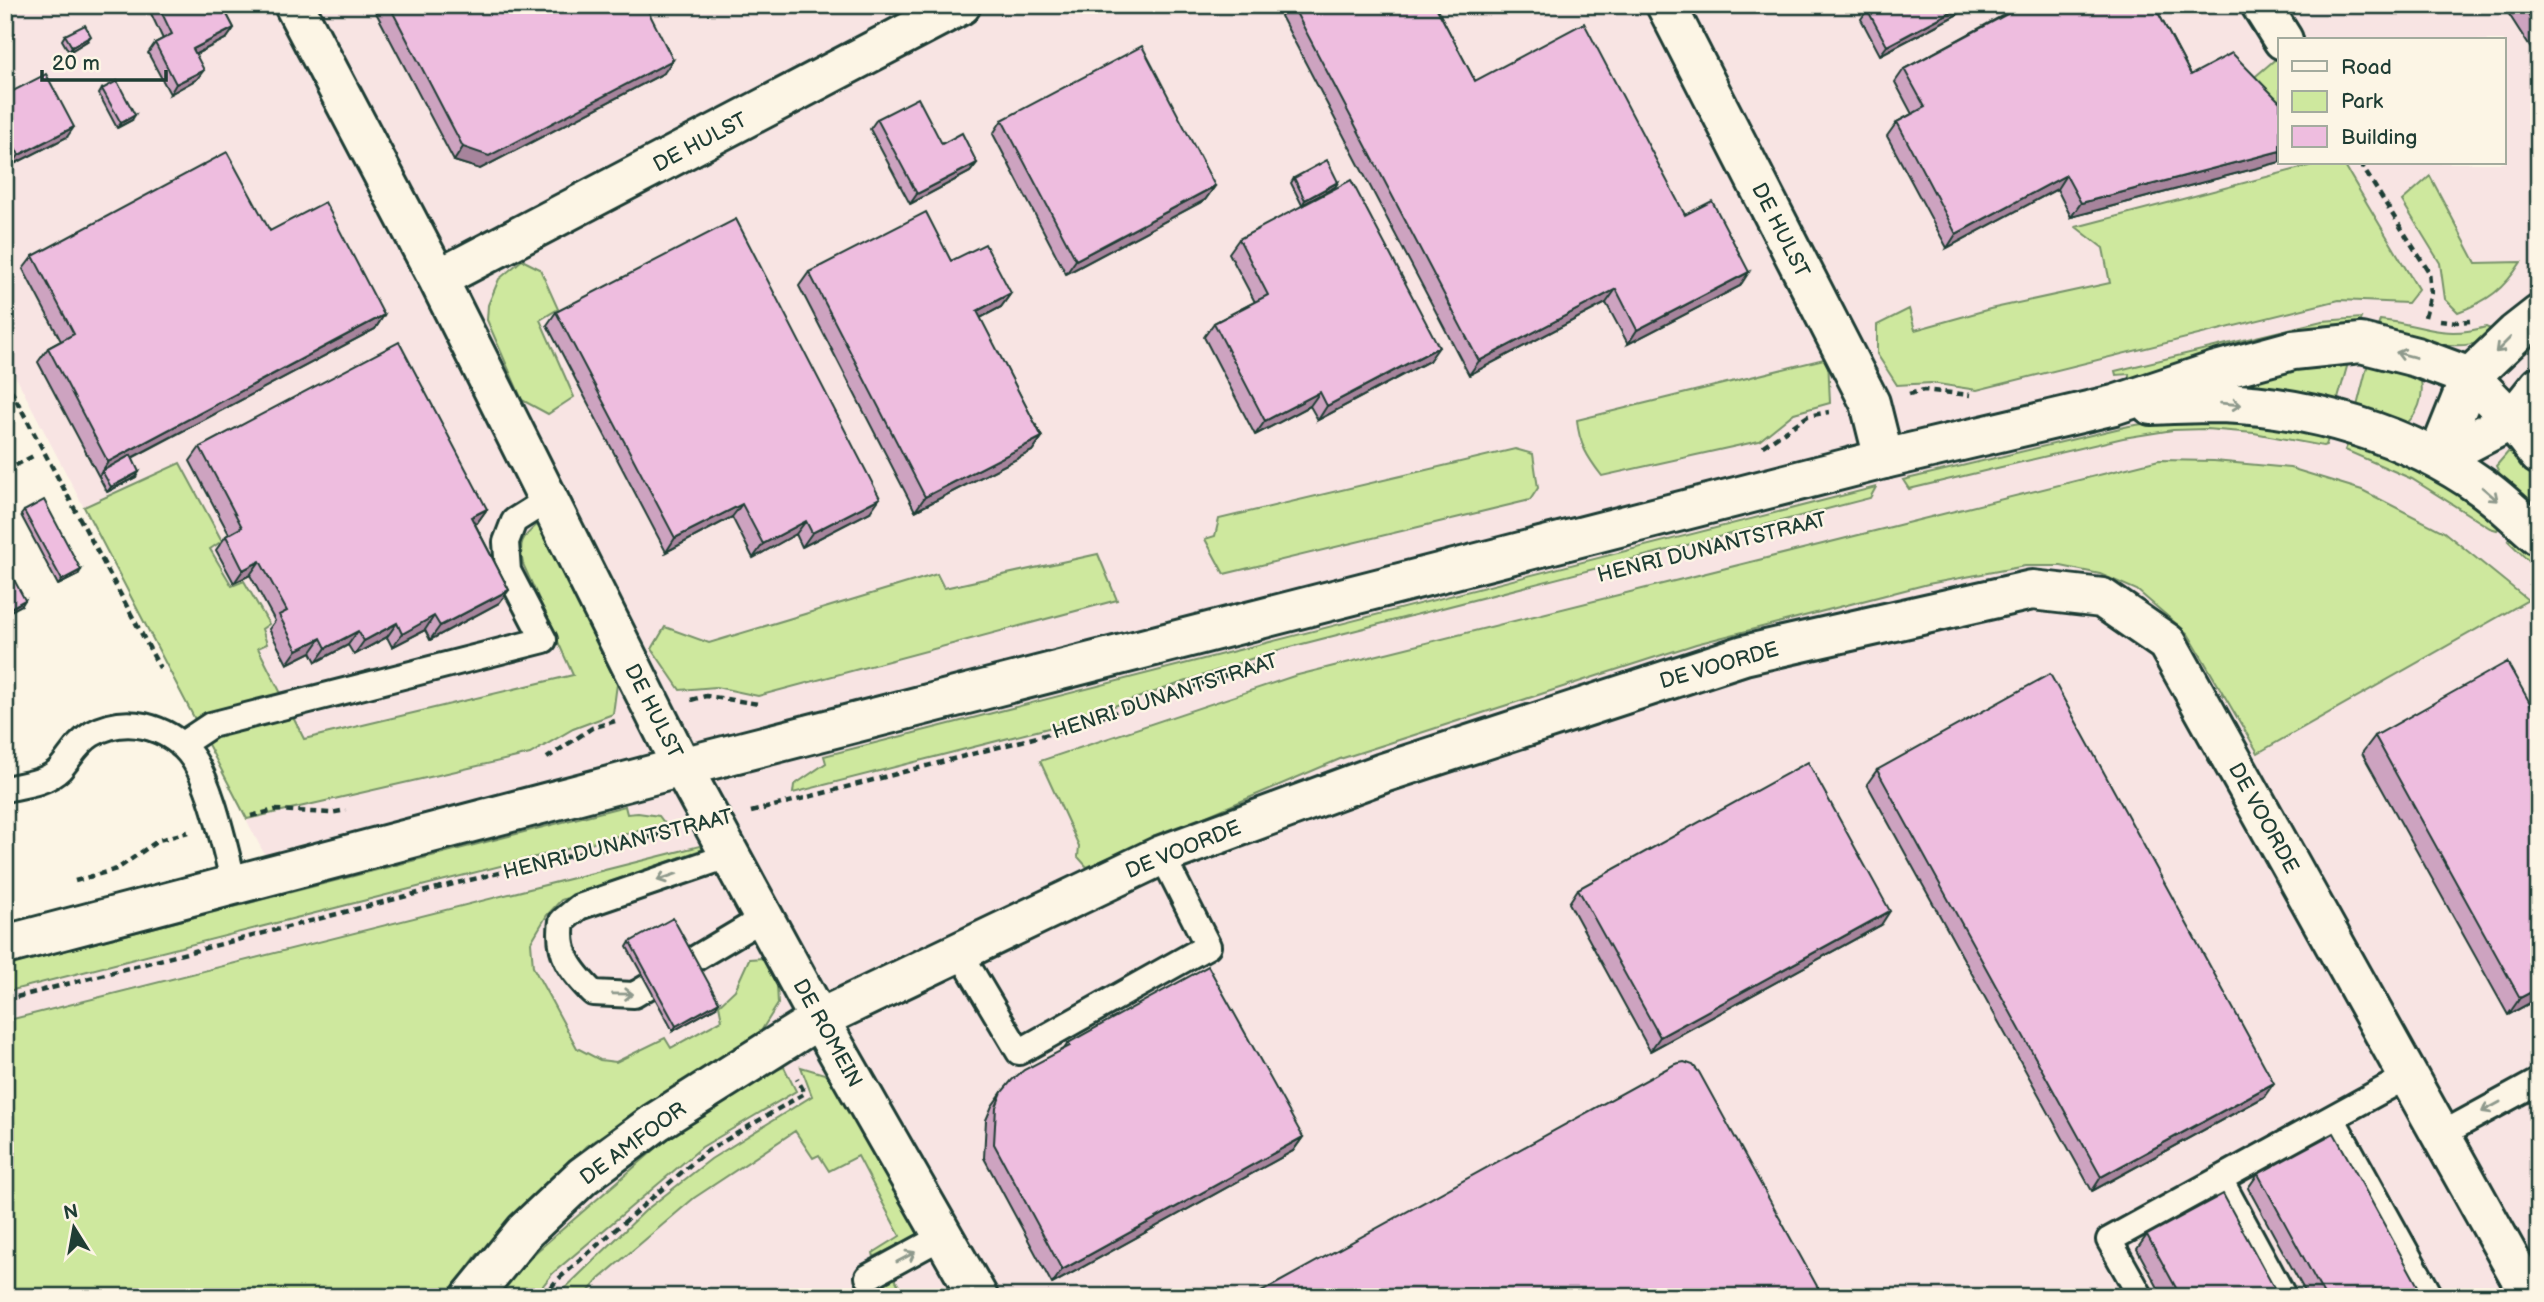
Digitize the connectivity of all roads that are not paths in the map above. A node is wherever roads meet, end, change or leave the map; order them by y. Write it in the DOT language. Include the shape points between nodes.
graph roads {
  1 [pos="293,5"];
  2 [pos="961,5"];
  3 [pos="1666,5"];
  4 [pos="2261,5"];
  5 [pos="2282,38"];
  6 [pos="438,279"];
  7 [pos="2539,315"];
  8 [pos="2470,377"];
  9 [pos="2539,386"];
  10 [pos="2113,405"];
  11 [pos="2512,420"];
  12 [pos="2539,455"];
  13 [pos="1884,459"];
  14 [pos="2437,459"];
  15 [pos="549,499"];
  16 [pos="2539,536"];
  17 [pos="181,744"];
  18 [pos="682,767"];
  19 [pos="5,789"];
  20 [pos="731,855"];
  21 [pos="1162,855"];
  22 [pos="234,884"];
  23 [pos="765,917"];
  24 [pos="5,945"];
  25 [pos="959,951"];
  26 [pos="819,1019"];
  27 [pos="2408,1076"];
  28 [pos="2539,1081"];
  29 [pos="2332,1118"];
  30 [pos="2442,1134"];
  31 [pos="2220,1180"];
  32 [pos="943,1236"];
  33 [pos="868,1277"];
  34 [pos="2530,1279"];
  35 [pos="471,1297"];
  36 [pos="978,1297"];
  37 [pos="2141,1297"];
  38 [pos="2284,1297"];
  39 [pos="2431,1297"];
  1 -- 6 [label="street, DE HULST"];
  2 -- 6 [label="street, DE HULST"];
  3 -- 13 [label="street, DE HULST" via="1870,403"];
  4 -- 5 [label="street"];
  6 -- 15 [label="street, DE HULST"];
  7 -- 8 [label="street, one-way"];
  8 -- 10 [label="street, HENRI DUNANTSTRAAT, one-way" via="2361,343 2293,350"];
  8 -- 11 [label="street, HENRI DUNANTSTRAAT"];
  8 -- 14 [label="street"];
  9 -- 11 [label="street"];
  10 -- 13 [label="street, HENRI DUNANTSTRAAT"];
  10 -- 14 [label="street, HENRI DUNANTSTRAAT, one-way" via="2222,403 2286,410 2387,437"];
  11 -- 12 [label="street, HENRI DUNANTSTRAAT"];
  11 -- 14 [label="street"];
  13 -- 18 [label="street, HENRI DUNANTSTRAAT"];
  14 -- 16 [label="street, HENRI DUNANTSTRAAT, one-way" via="2484,488"];
  15 -- 17 [label="lane" via="514,521 506,542 508,571 544,639 211,725"];
  15 -- 18 [label="street, DE HULST"];
  17 -- 19 [label="lane" via="154,728 107,727 79,743 48,778"];
  17 -- 22 [label="lane" via="197,765"];
  18 -- 20 [label="street, DE ROMEIN"];
  18 -- 22 [label="street, HENRI DUNANTSTRAAT"];
  20 -- 23 [label="street, DE ROMEIN"];
  20 -- 23 [label="lane, one-way" via="579,907 562,921 560,933 572,971 593,993 634,995"];
  21 -- 25 [label="street, DE VOORDE"];
  21 -- 25 [label="lane" via="1208,946 1019,1052"];
  21 -- 27 [label="street, DE VOORDE" via="1383,773 1745,654 2032,590 2102,598 2167,643"];
  22 -- 24 [label="street, HENRI DUNANTSTRAAT"];
  23 -- 26 [label="street, DE ROMEIN"];
  25 -- 26 [label="street, DE VOORDE"];
  26 -- 32 [label="street, DE ROMEIN"];
  26 -- 35 [label="street, DE AMFOOR" via="656,1122 583,1176 525,1231"];
  27 -- 29 [label="lane"];
  27 -- 30 [label="street, DE VOORDE"];
  28 -- 30 [label="lane, one-way"];
  29 -- 31 [label="lane"];
  29 -- 39 [label="lane"];
  30 -- 34 [label="street, DE VOORDE"];
  31 -- 37 [label="lane" via="2109,1240"];
  31 -- 38 [label="lane"];
  33 -- 32 [label="lane, one-way"];
  32 -- 36 [label="street, DE ROMEIN"];
}
